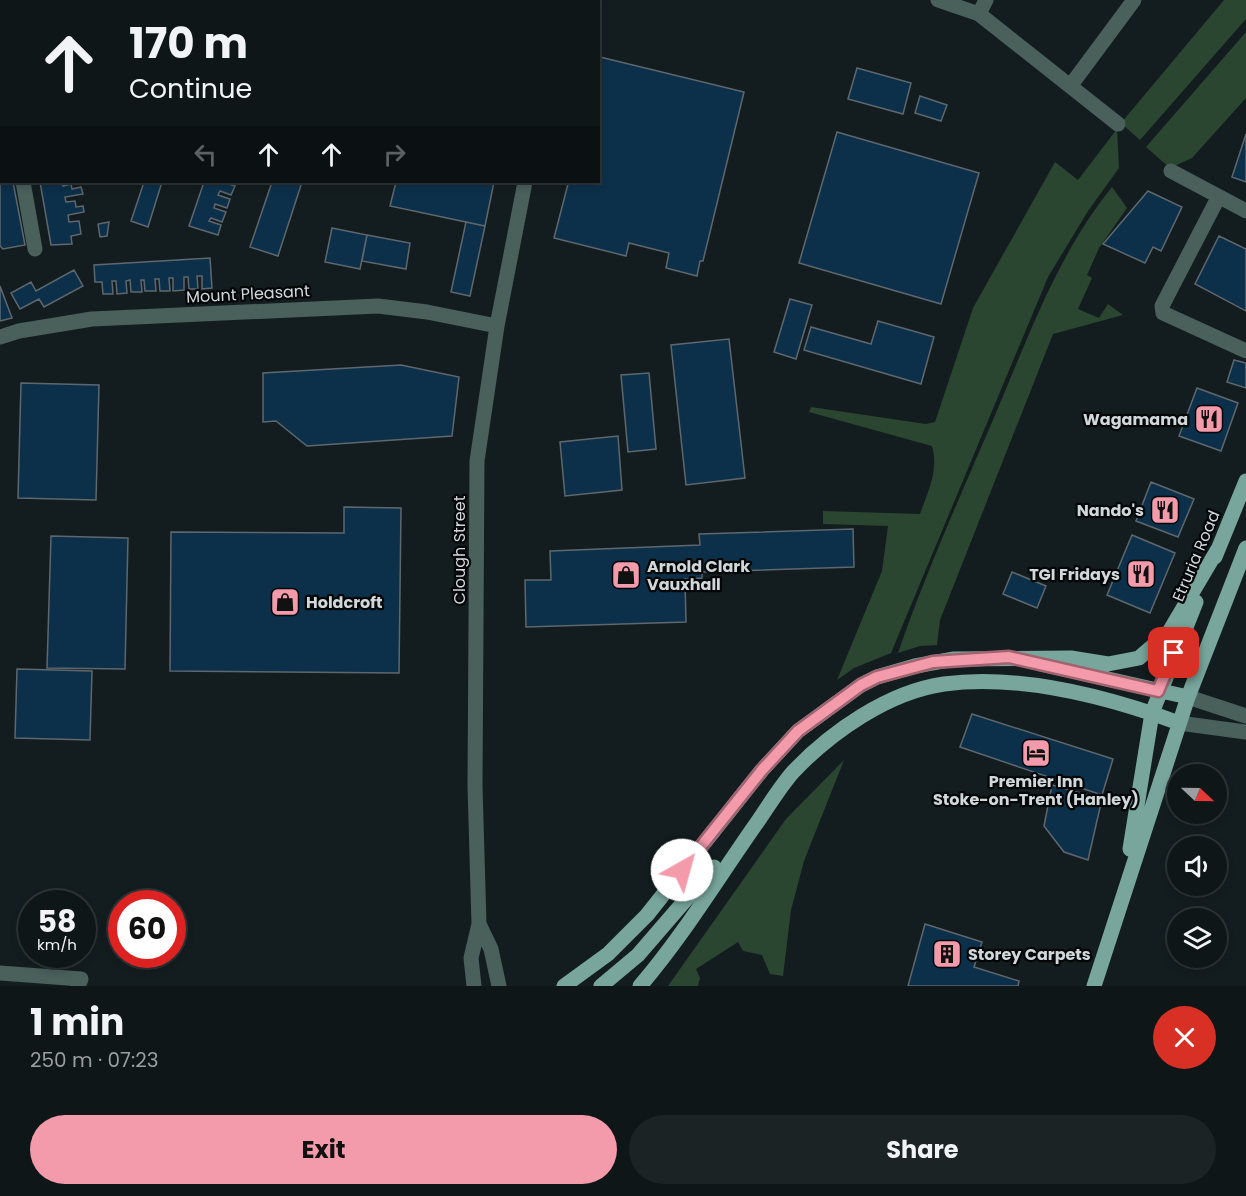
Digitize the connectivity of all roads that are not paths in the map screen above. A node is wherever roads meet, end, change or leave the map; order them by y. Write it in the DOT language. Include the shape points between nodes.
graph roads {
  1 [pos="938,0"];
  2 [pos="986,0"];
  3 [pos="1134,0"];
  4 [pos="979,14"];
  5 [pos="1071,85"];
  6 [pos="1118,124"];
  7 [pos="1171,171"];
  8 [pos="22,183"];
  9 [pos="525,183"];
  10 [pos="1218,198"];
  11 [pos="1246,211"];
  12 [pos="35,249"];
  13 [pos="497,326"];
  14 [pos="0,337"];
  15 [pos="1246,351"];
  16 [pos="1246,481"];
  17 [pos="1246,548"];
  18 [pos="1218,549"];
  19 [pos="1009,657"];
  20 [pos="1158,691"];
  21 [pos="1188,697"];
  22 [pos="1152,713"];
  23 [pos="1246,716"];
  24 [pos="1179,723"];
  25 [pos="1246,732"];
  26 [pos="793,773"];
  27 [pos="1124,891"];
  28 [pos="479,924"];
  29 [pos="0,974"];
  30 [pos="79,983"];
  31 [pos="474,986"];
  32 [pos="499,986"];
  33 [pos="564,986"];
  34 [pos="601,986"];
  35 [pos="640,986"];
  36 [pos="1094,986"];
  1 -- 4 [label="street"];
  2 -- 4 [label="street"];
  3 -- 5 [label="street"];
  4 -- 5 [label="street"];
  5 -- 6 [label="street"];
  7 -- 10 [label="street"];
  8 -- 12 [label="street"];
  9 -- 13 [label="street, Clough Street"];
  10 -- 11 [label="street"];
  10 -- 15 [label="street" via="1162,306 1163,313"];
  13 -- 14 [label="street, Mount Pleasant" via="378,306 92,319 19,330"];
  13 -- 28 [label="street, Clough Street" via="477,461"];
  16 -- 18 [label="main road, Etruria Road"];
  17 -- 21 [label="main road, Etruria Road"];
  18 -- 19 [label="main road" via="1169,632 1139,658 1108,664 1071,658"];
  18 -- 20 [label="main road, Etruria Road"];
  19 -- 20 [label="main road"];
  19 -- 33 [label="main road" via="933,662 861,685 807,725 762,770 647,915 608,954"];
  20 -- 21 [label="main road"];
  20 -- 22 [label="main road, Etruria Road"];
  21 -- 23 [label="street"];
  21 -- 24 [label="main road, Etruria Road"];
  22 -- 24 [label="main road"];
  22 -- 26 [label="main road" via="1086,694 1020,685 944,684 870,711"];
  22 -- 27 [label="main road, Etruria Road"];
  24 -- 25 [label="street"];
  24 -- 27 [label="main road, Etruria Road"];
  26 -- 34 [label="main road" via="638,956"];
  26 -- 35 [label="main road"];
  27 -- 36 [label="main road, Etruria Road"];
  28 -- 31 [label="street, Clough Street" via="471,958"];
  28 -- 32 [label="street, Clough Street" via="491,949"];
  29 -- 30 [label="street"];
}
